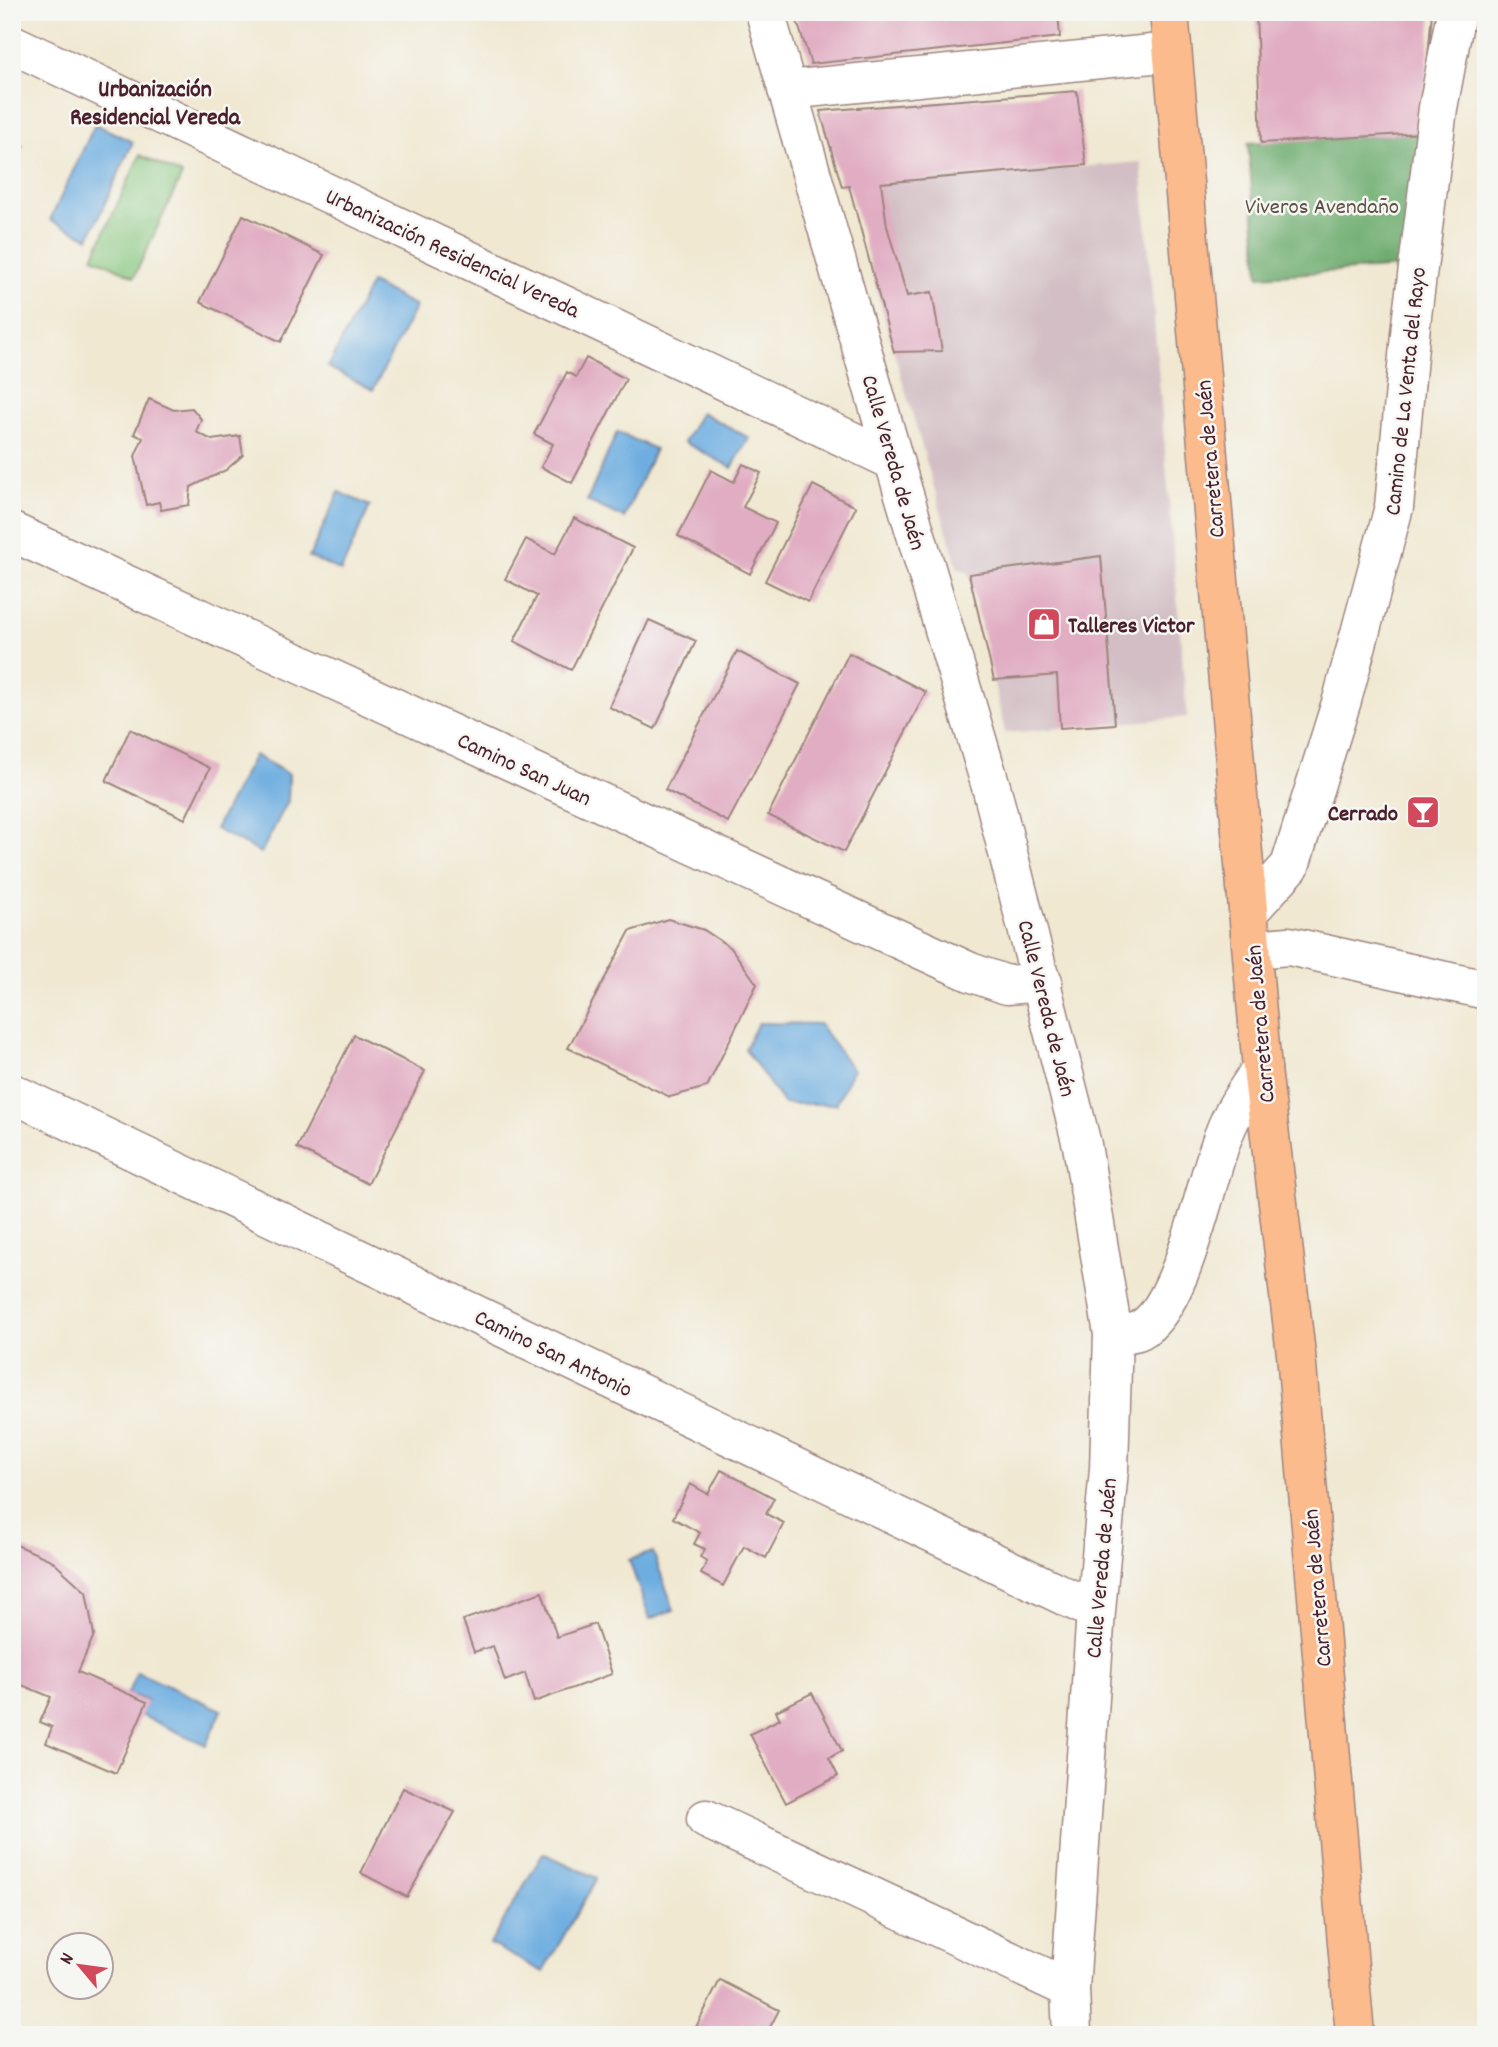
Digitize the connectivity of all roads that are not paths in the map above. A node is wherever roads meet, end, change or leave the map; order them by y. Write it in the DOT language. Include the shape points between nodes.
graph roads {
  1 [pos="765,12"];
  2 [pos="1169,12"];
  3 [pos="1456,12"];
  4 [pos="12,44"];
  5 [pos="1172,52"];
  6 [pos="788,90"];
  7 [pos="894,461"];
  8 [pos="12,532"];
  9 [pos="1250,910"];
  10 [pos="1252,949"];
  11 [pos="1043,982"];
  12 [pos="1486,989"];
  13 [pos="1262,1069"];
  14 [pos="12,1093"];
  15 [pos="1113,1334"];
  16 [pos="1096,1611"];
  17 [pos="706,1819"];
  18 [pos="1070,1989"];
  19 [pos="1072,2035"];
  20 [pos="1355,2035"];
  1 -- 6 [label="street, Calle Vereda de Jaén"];
  2 -- 5 [label="highway, Carretera de Jaén"];
  3 -- 9 [label="street, Camino de La Venta del Rayo" via="1438,108 1394,507 1342,700 1290,866"];
  4 -- 7 [label="street, Urbanización Residencial Vereda"];
  5 -- 6 [label="street"];
  5 -- 9 [label="highway, Carretera de Jaén"];
  6 -- 7 [label="street, Calle Vereda de Jaén"];
  7 -- 11 [label="street, Calle Vereda de Jaén" via="992,790"];
  8 -- 11 [label="street, Camino San Juan" via="970,972 1007,985"];
  9 -- 10 [label="highway, Carretera de Jaén"];
  10 -- 12 [label="street" via="1289,946"];
  10 -- 13 [label="highway, Carretera de Jaén"];
  11 -- 15 [label="street, Calle Vereda de Jaén" via="1082,1145"];
  13 -- 15 [label="street" via="1224,1133 1175,1285 1161,1311 1139,1331"];
  13 -- 20 [label="highway, Carretera de Jaén" via="1296,1354"];
  14 -- 16 [label="street, Camino San Antonio"];
  15 -- 16 [label="street, Calle Vereda de Jaén" via="1109,1469"];
  16 -- 18 [label="street, Calle Vereda de Jaén"];
  17 -- 18 [label="street"];
  18 -- 19 [label="street, Calle Vereda de Jaén"];
}
